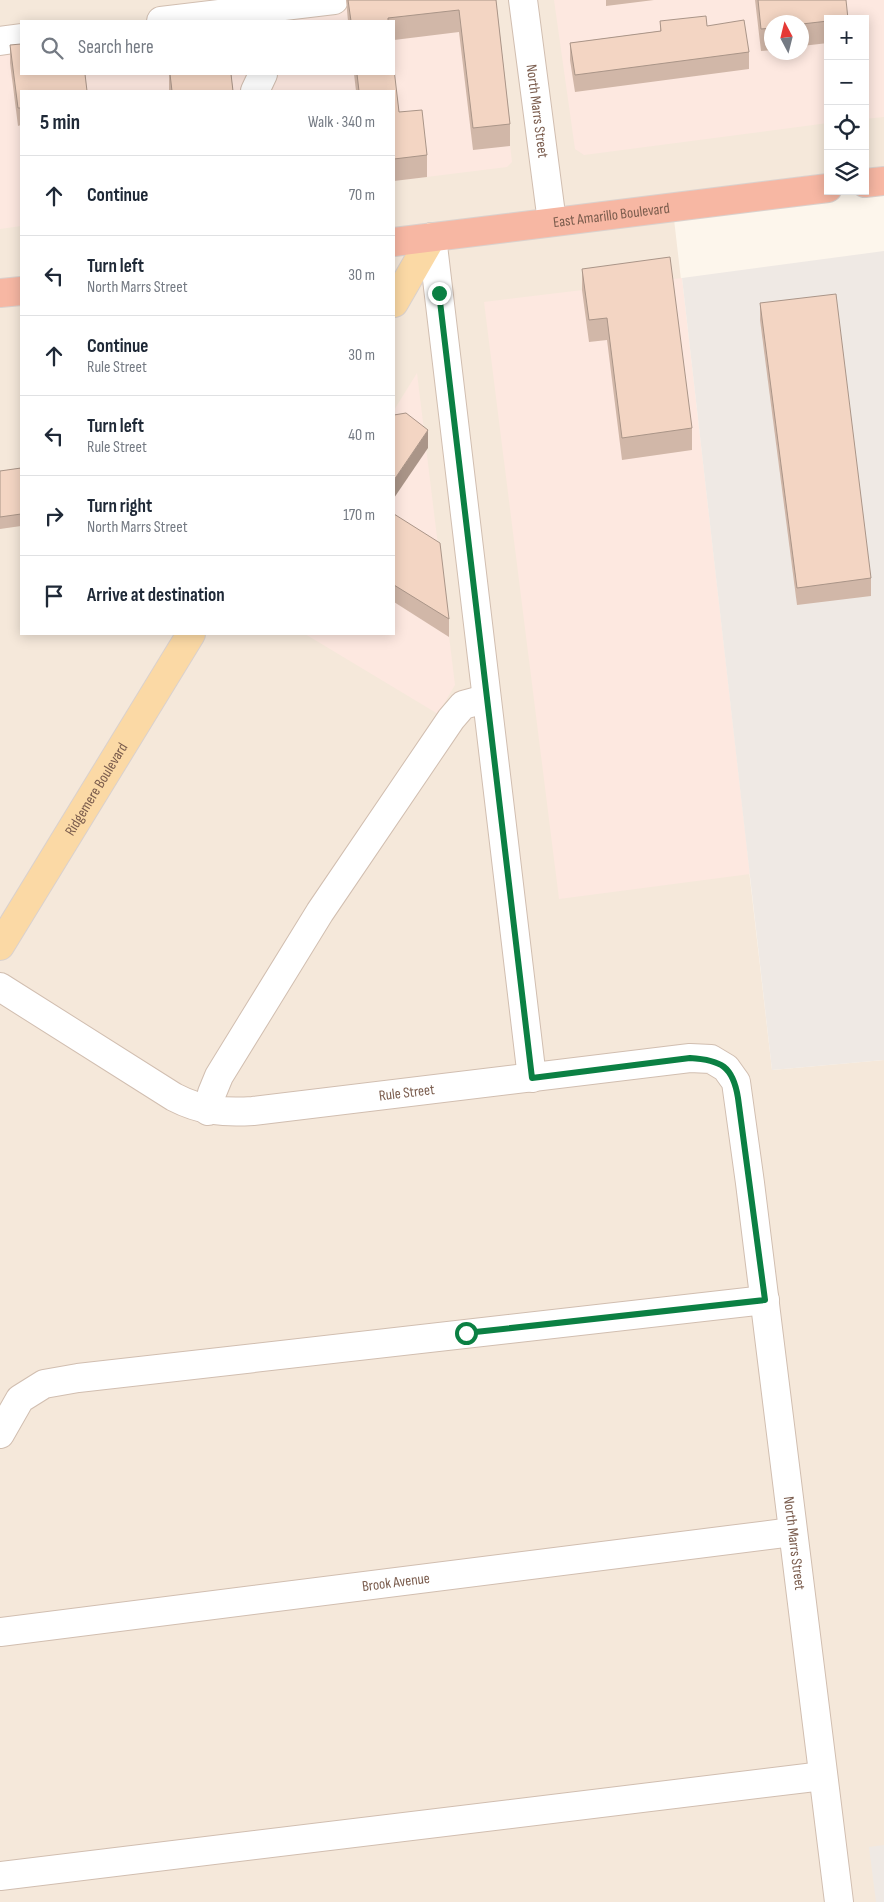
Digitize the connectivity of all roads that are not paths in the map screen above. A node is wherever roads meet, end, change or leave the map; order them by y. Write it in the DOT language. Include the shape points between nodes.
graph roads {
  1 [pos="334,0"];
  2 [pos="523,0"];
  3 [pos="169,20"];
  4 [pos="20,38"];
  5 [pos="0,41"];
  6 [pos="262,75"];
  7 [pos="255,90"];
  8 [pos="884,181"];
  9 [pos="869,183"];
  10 [pos="824,188"];
  11 [pos="552,222"];
  12 [pos="432,237"];
  13 [pos="395,242"];
  14 [pos="20,291"];
  15 [pos="0,294"];
  16 [pos="395,301"];
  17 [pos="190,635"];
  18 [pos="485,699"];
  19 [pos="0,946"];
  20 [pos="0,987"];
  21 [pos="532,1078"];
  22 [pos="208,1111"];
  23 [pos="750,1183"];
  24 [pos="765,1300"];
  25 [pos="0,1434"];
  26 [pos="792,1532"];
  27 [pos="0,1632"];
  28 [pos="823,1776"];
  29 [pos="0,1876"];
  30 [pos="839,1902"];
  1 -- 3 [label="street"];
  2 -- 11 [label="street, North Marrs Street"];
  4 -- 5 [label="street"];
  6 -- 7 [label="street"];
  8 -- 9 [label="highway"];
  10 -- 11 [label="highway, East Amarillo Boulevard"];
  11 -- 12 [label="highway, East Amarillo Boulevard"];
  12 -- 13 [label="highway, East Amarillo Boulevard"];
  12 -- 16 [label="main road"];
  12 -- 18 [label="street"];
  14 -- 15 [label="highway"];
  17 -- 19 [label="main road, Ridgemere Boulevard"];
  18 -- 21 [label="street"];
  18 -- 22 [label="street" via="463,706 451,719 320,912 219,1076"];
  20 -- 22 [label="street, Rule Street" via="174,1097"];
  21 -- 22 [label="street, Rule Street" via="253,1111"];
  21 -- 23 [label="street, Rule Street" via="690,1058 711,1059 726,1068 736,1082"];
  23 -- 24 [label="street, North Marrs Street"];
  24 -- 25 [label="street" via="78,1378 44,1384 20,1399"];
  24 -- 26 [label="street, North Marrs Street"];
  26 -- 27 [label="street, Brook Avenue"];
  26 -- 28 [label="street, North Marrs Street"];
  28 -- 29 [label="street"];
  28 -- 30 [label="street, North Marrs Street"];
}
